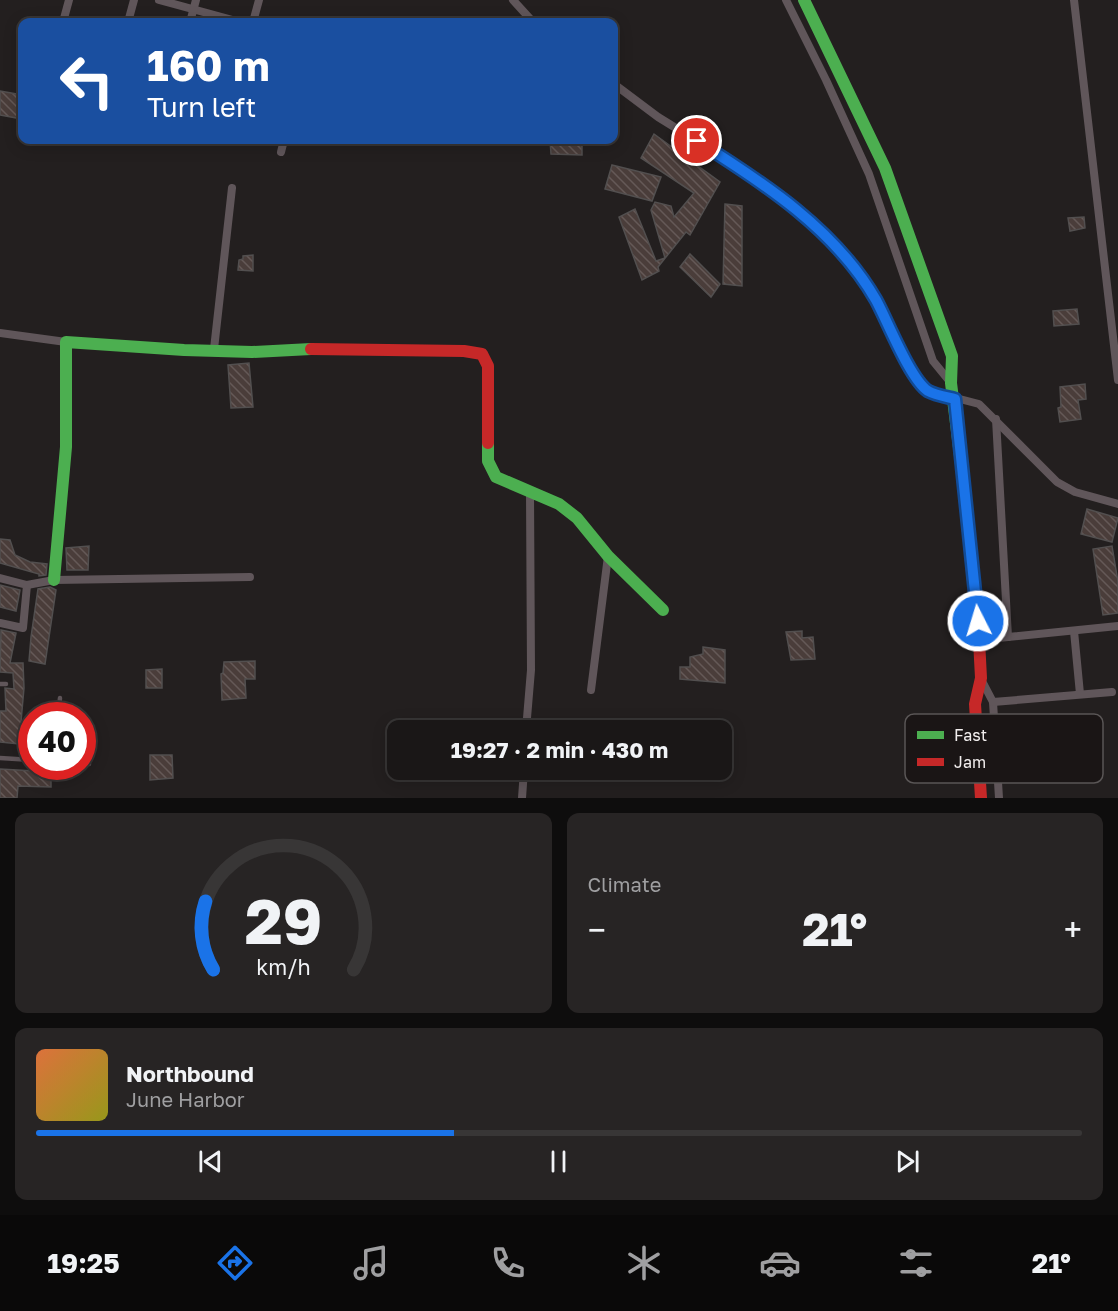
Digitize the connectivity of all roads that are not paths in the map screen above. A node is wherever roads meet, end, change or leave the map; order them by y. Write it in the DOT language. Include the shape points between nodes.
graph roads {
  1 [pos="69,0"];
  2 [pos="134,0"];
  3 [pos="159,0"];
  4 [pos="196,0"];
  5 [pos="259,0"];
  6 [pos="513,0"];
  7 [pos="786,0"];
  8 [pos="804,0"];
  9 [pos="1074,0"];
  10 [pos="194,9"];
  11 [pos="64,18"];
  12 [pos="129,18"];
  13 [pos="191,18"];
  14 [pos="226,18"];
  15 [pos="254,18"];
  16 [pos="530,18"];
  17 [pos="618,87"];
  18 [pos="283,144"];
  19 [pos="281,152"];
  20 [pos="232,188"];
  21 [pos="0,333"];
  22 [pos="66,342"];
  23 [pos="214,349"];
  24 [pos="1118,380"];
  25 [pos="951,383"];
  26 [pos="955,399"];
  27 [pos="996,418"];
  28 [pos="530,493"];
  29 [pos="1118,504"];
  30 [pos="608,556"];
  31 [pos="250,577"];
  32 [pos="0,578"];
  33 [pos="54,580"];
  34 [pos="27,585"];
  35 [pos="663,610"];
  36 [pos="0,623"];
  37 [pos="1118,626"];
  38 [pos="1074,631"];
  39 [pos="1008,638"];
  40 [pos="979,640"];
  41 [pos="981,678"];
  42 [pos="591,690"];
  43 [pos="1112,692"];
  44 [pos="1080,694"];
  45 [pos="60,698"];
  46 [pos="60,702"];
  47 [pos="993,702"];
  48 [pos="976,714"];
  49 [pos="994,714"];
  50 [pos="527,720"];
  51 [pos="0,758"];
  52 [pos="18,759"];
  53 [pos="523,780"];
  54 [pos="980,783"];
  55 [pos="998,783"];
  56 [pos="522,798"];
  57 [pos="981,798"];
  58 [pos="999,798"];
  1 -- 11 [label="street"];
  2 -- 12 [label="street"];
  3 -- 10 [label="street"];
  4 -- 10 [label="street"];
  5 -- 15 [label="street"];
  6 -- 16 [label="street"];
  7 -- 25 [label="street" via="868,174 933,361"];
  8 -- 25 [label="street" via="885,168 952,356"];
  9 -- 24 [label="street"];
  10 -- 13 [label="street"];
  10 -- 14 [label="street"];
  17 -- 26 [label="street" via="658,117 755,177 842,249 872,293 916,378 929,391"];
  18 -- 19 [label="street"];
  20 -- 23 [label="street"];
  21 -- 22 [label="street"];
  22 -- 23 [label="street"];
  22 -- 33 [label="street" via="66,447"];
  23 -- 28 [label="street" via="482,354 490,385 488,461 496,477"];
  25 -- 26 [label="street"];
  26 -- 27 [label="street" via="979,404"];
  26 -- 40 [label="street"];
  27 -- 29 [label="street" via="1057,482 1075,492"];
  27 -- 39 [label="street"];
  28 -- 30 [label="street" via="559,504 577,518"];
  28 -- 50 [label="street" via="531,670"];
  30 -- 35 [label="street"];
  30 -- 42 [label="street"];
  31 -- 33 [label="street"];
  32 -- 34 [label="street"];
  33 -- 34 [label="street"];
  34 -- 36 [label="street" via="22,628"];
  37 -- 38 [label="street"];
  38 -- 39 [label="street"];
  38 -- 44 [label="street"];
  39 -- 40 [label="street"];
  40 -- 41 [label="street"];
  41 -- 47 [label="street"];
  41 -- 48 [label="street"];
  43 -- 44 [label="street"];
  44 -- 47 [label="street"];
  45 -- 46 [label="lane"];
  47 -- 49 [label="street"];
  51 -- 52 [label="lane"];
  53 -- 56 [label="street"];
  54 -- 57 [label="street"];
  55 -- 58 [label="street"];
}
